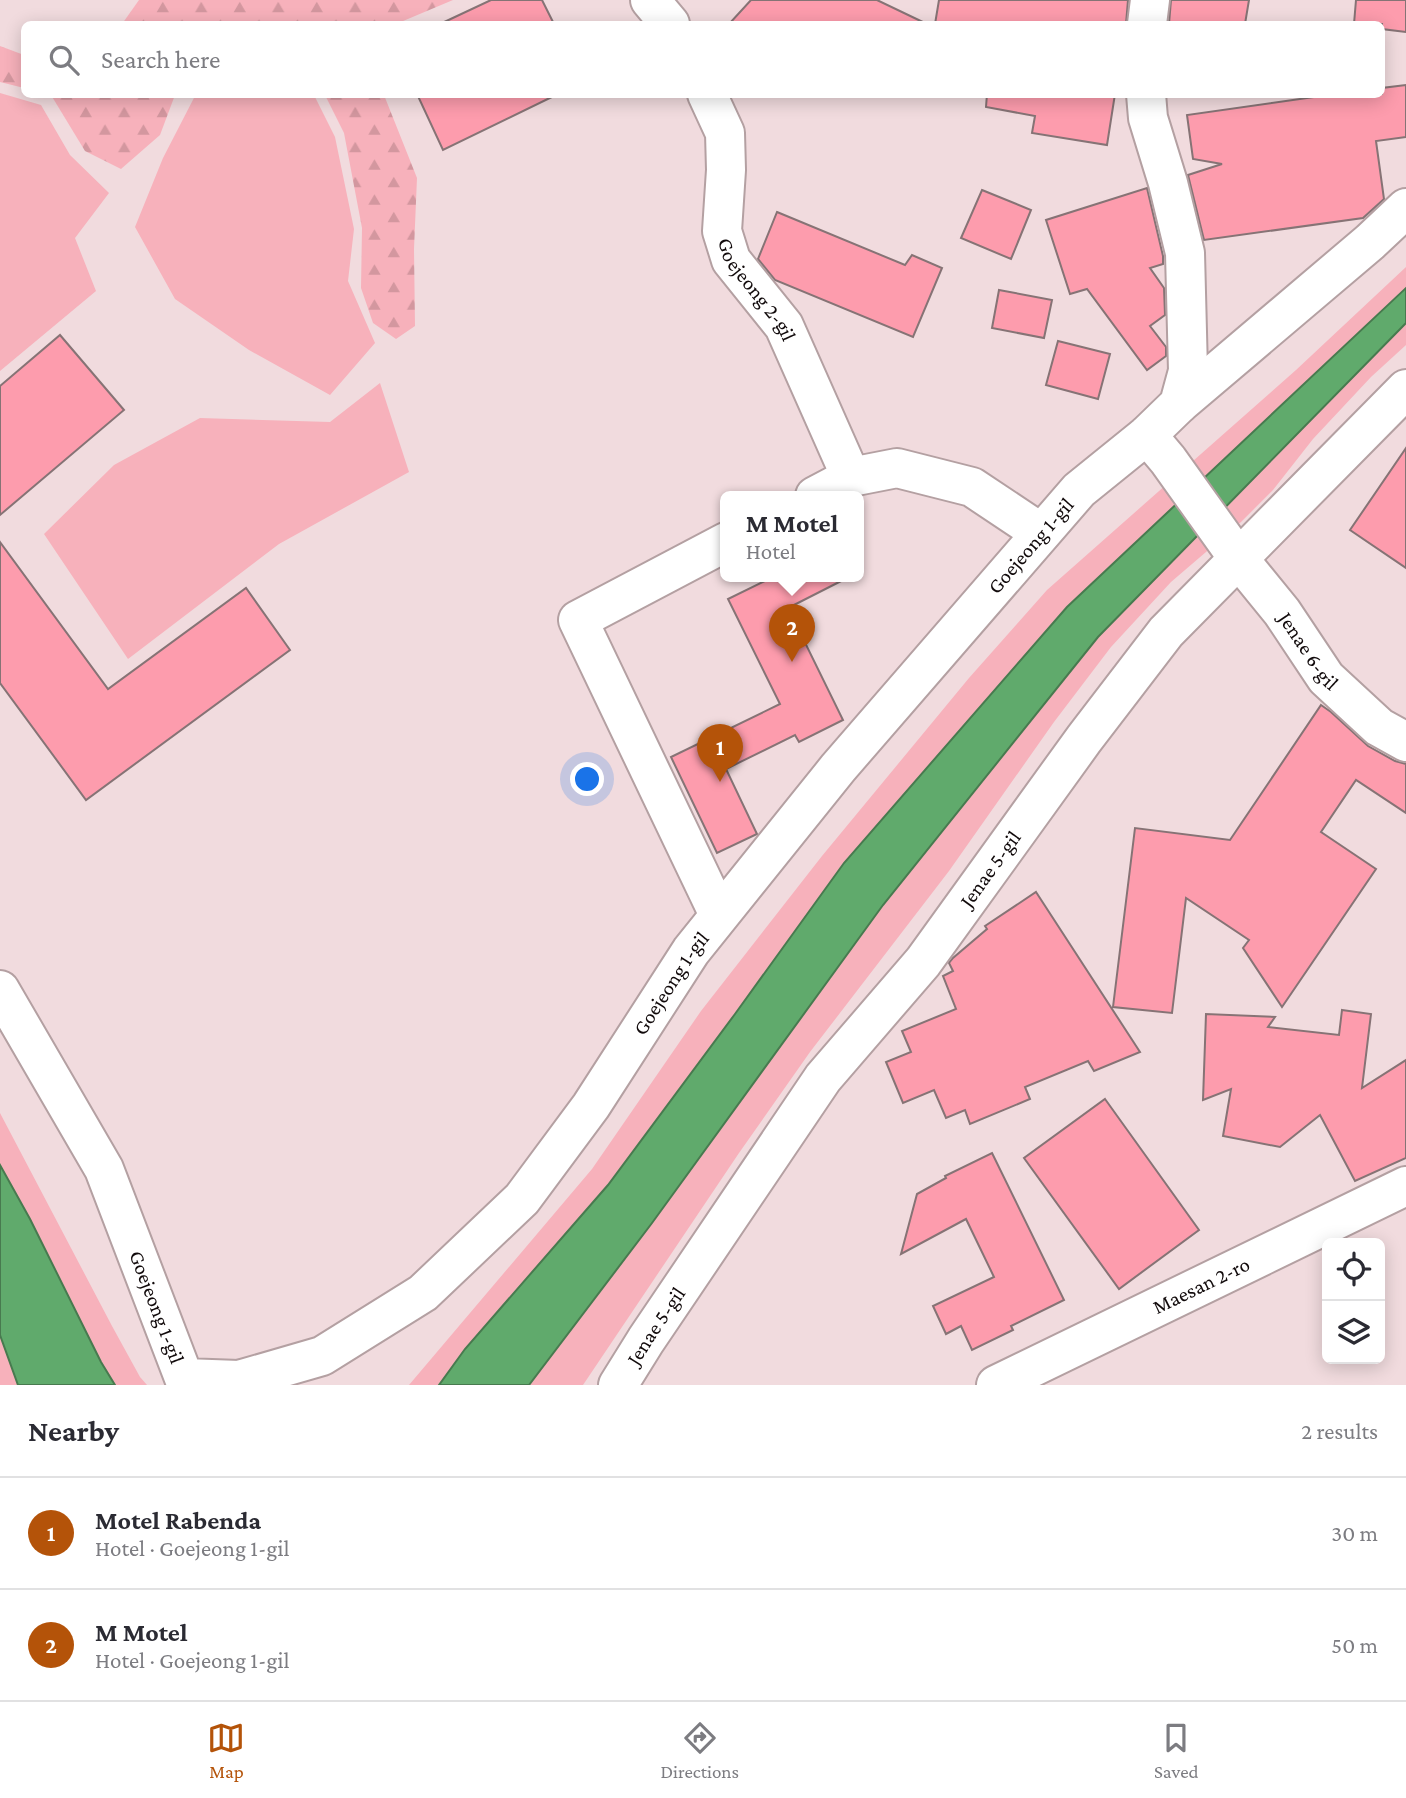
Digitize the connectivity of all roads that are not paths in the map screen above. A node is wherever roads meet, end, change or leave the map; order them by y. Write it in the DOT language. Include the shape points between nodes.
graph roads {
  1 [pos="650,0"];
  2 [pos="1150,0"];
  3 [pos="668,21"];
  4 [pos="1147,21"];
  5 [pos="709,98"];
  6 [pos="1146,98"];
  7 [pos="1406,208"];
  8 [pos="1406,389"];
  9 [pos="1179,404"];
  10 [pos="1158,448"];
  11 [pos="851,477"];
  12 [pos="824,491"];
  13 [pos="1041,533"];
  14 [pos="720,545"];
  15 [pos="1233,550"];
  16 [pos="1406,742"];
  17 [pos="719,915"];
  18 [pos="0,990"];
  19 [pos="1406,1186"];
  20 [pos="175,1381"];
  21 [pos="618,1385"];
  22 [pos="996,1385"];
  1 -- 3 [label="street"];
  2 -- 4 [label="street"];
  5 -- 11 [label="street, Goejeong 2-gil" via="725,132 722,231 731,260 784,326"];
  6 -- 9 [label="street" via="1185,253 1188,371"];
  7 -- 9 [label="street, Goejeong 1-gil"];
  8 -- 15 [label="street, Jenae 5-gil"];
  9 -- 10 [label="street, Goejeong 1-gil"];
  10 -- 13 [label="street, Goejeong 1-gil" via="1079,490"];
  10 -- 15 [label="street, Jenae 6-gil"];
  11 -- 12 [label="street"];
  11 -- 13 [label="street" via="897,468 972,487"];
  13 -- 17 [label="street, Goejeong 1-gil" via="838,768"];
  14 -- 17 [label="street" via="578,620"];
  15 -- 16 [label="street, Jenae 6-gil" via="1326,678 1379,727"];
  15 -- 21 [label="street, Jenae 5-gil" via="1084,739 923,962 824,1078"];
  17 -- 20 [label="street, Goejeong 1-gil" via="523,1199 423,1293 322,1356 239,1380"];
  18 -- 20 [label="street, Goejeong 1-gil" via="104,1169"];
  19 -- 22 [label="street, Maesan 2-ro"];
}
